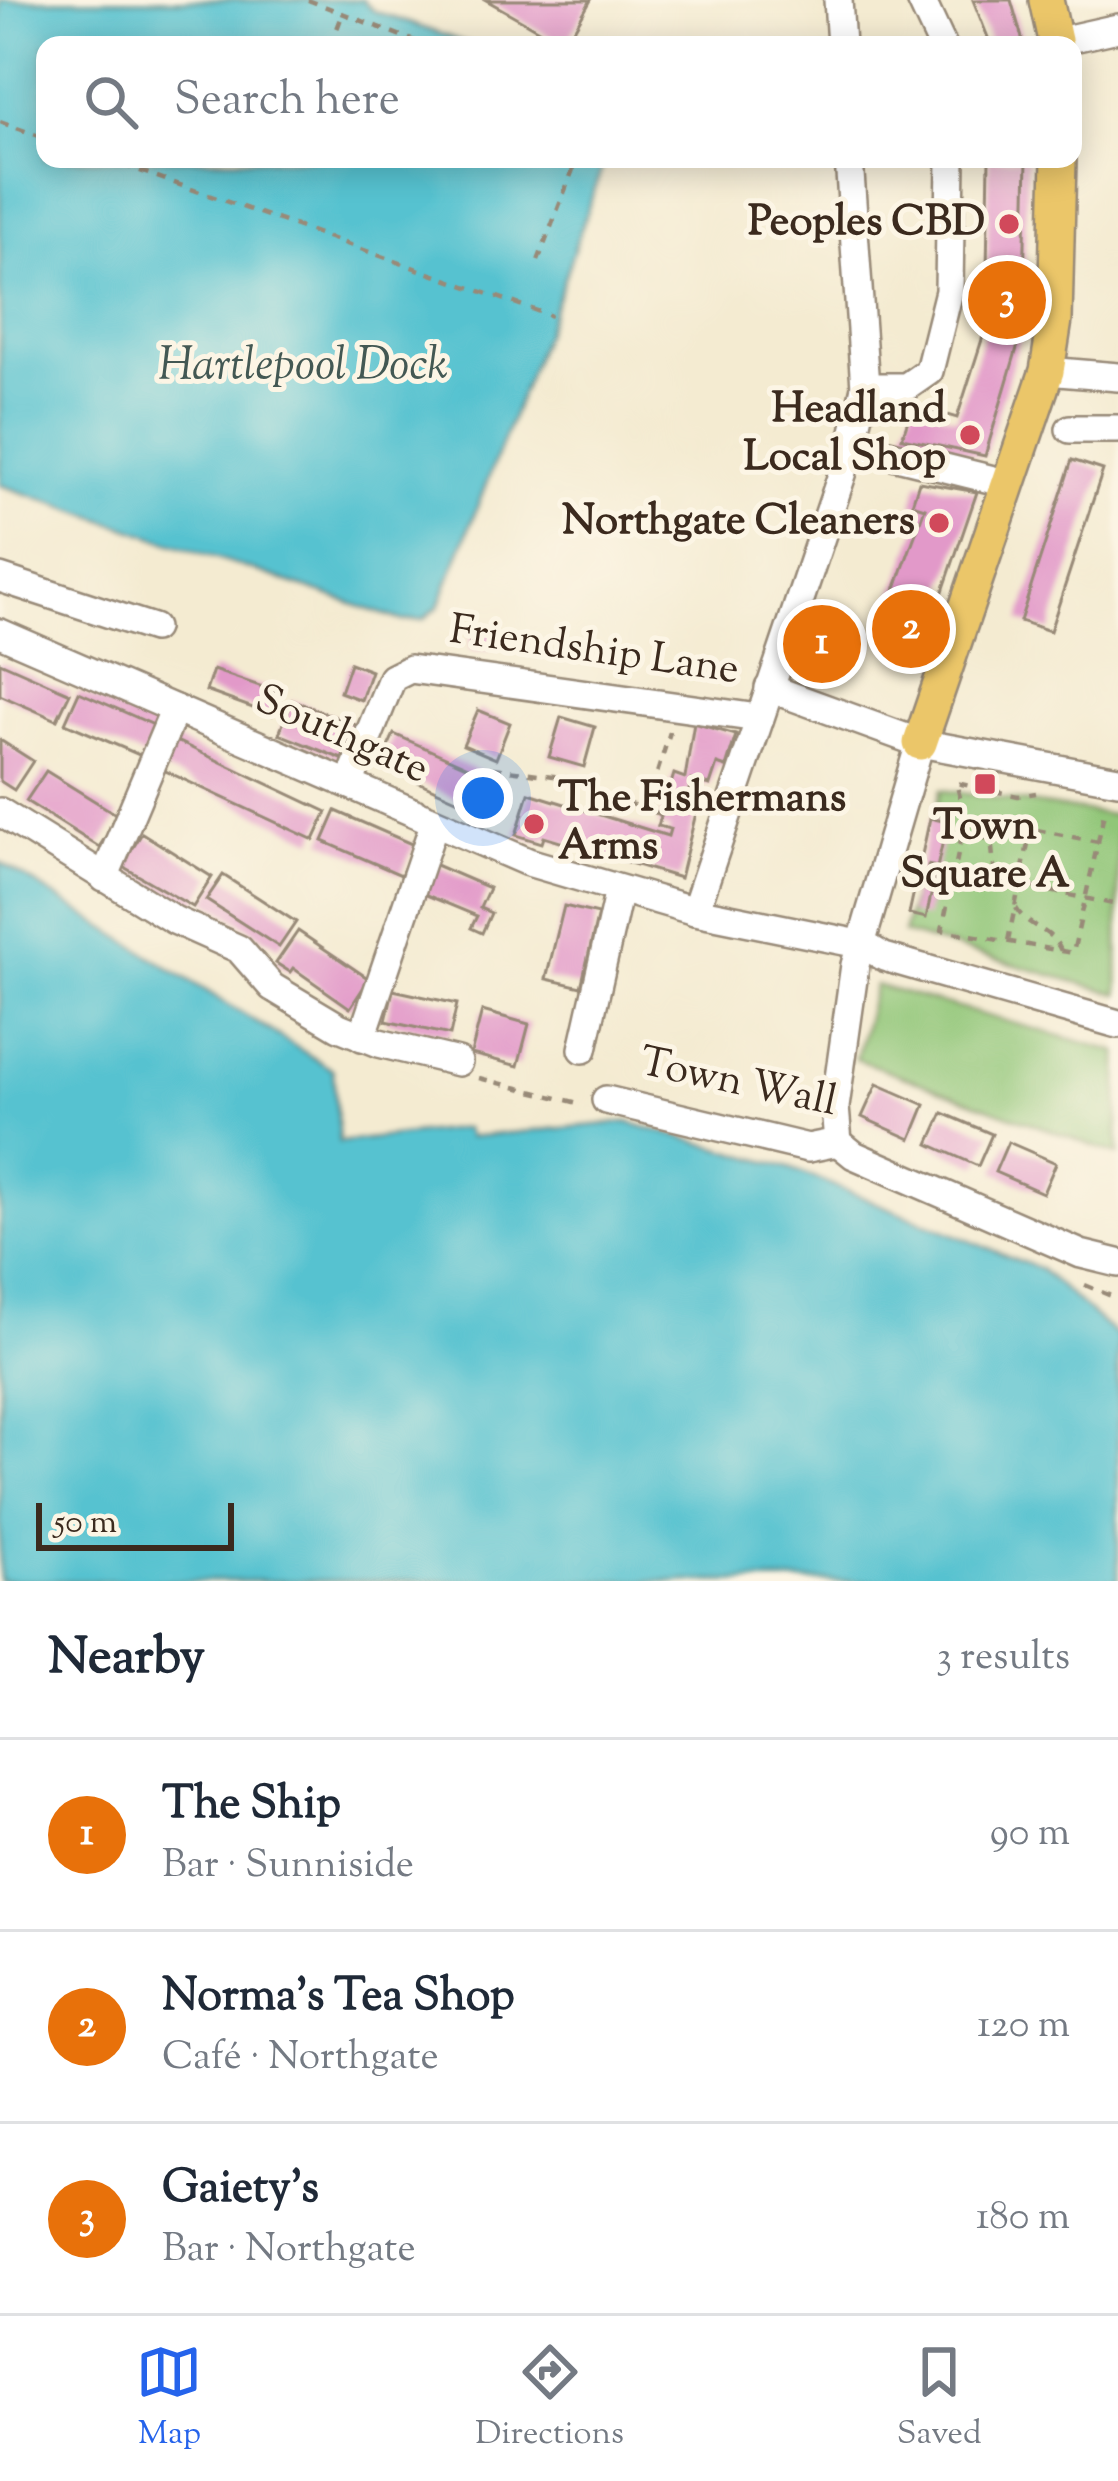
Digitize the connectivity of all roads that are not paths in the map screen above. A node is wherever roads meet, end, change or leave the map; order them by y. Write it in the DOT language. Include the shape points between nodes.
graph roads {
  1 [pos="838,0"];
  2 [pos="921,0"];
  3 [pos="1046,0"];
  4 [pos="1118,28"];
  5 [pos="840,36"];
  6 [pos="938,36"];
  7 [pos="1054,36"];
  8 [pos="1082,37"];
  9 [pos="850,168"];
  10 [pos="951,168"];
  11 [pos="1059,168"];
  12 [pos="1047,371"];
  13 [pos="1118,377"];
  14 [pos="865,387"];
  15 [pos="1070,429"];
  16 [pos="1118,429"];
  17 [pos="852,446"];
  18 [pos="1010,484"];
  19 [pos="0,578"];
  20 [pos="153,628"];
  21 [pos="0,633"];
  22 [pos="769,688"];
  23 [pos="175,709"];
  24 [pos="758,718"];
  25 [pos="920,743"];
  26 [pos="350,784"];
  27 [pos="1112,791"];
  28 [pos="0,812"];
  29 [pos="434,824"];
  30 [pos="104,878"];
  31 [pos="619,890"];
  32 [pos="694,911"];
  33 [pos="864,945"];
  34 [pos="1118,1024"];
  35 [pos="362,1037"];
  36 [pos="583,1049"];
  37 [pos="458,1062"];
  38 [pos="598,1103"];
  39 [pos="838,1142"];
  40 [pos="1118,1263"];
  1 -- 5 [label="street"];
  2 -- 6 [label="street"];
  3 -- 7 [label="main road"];
  4 -- 8 [label="street"];
  9 -- 14 [label="street"];
  10 -- 14 [label="street" via="949,291 929,371 906,387"];
  11 -- 12 [label="main road"];
  12 -- 13 [label="street"];
  12 -- 18 [label="main road"];
  14 -- 17 [label="street"];
  15 -- 16 [label="street"];
  17 -- 18 [label="street"];
  17 -- 22 [label="street"];
  18 -- 25 [label="main road"];
  19 -- 20 [label="street"];
  21 -- 23 [label="street, Southgate"];
  22 -- 24 [label="street"];
  22 -- 25 [label="street"];
  23 -- 26 [label="street, Southgate"];
  23 -- 30 [label="street"];
  24 -- 26 [label="street, Friendship Lane" via="410,668 392,678"];
  24 -- 32 [label="street"];
  25 -- 27 [label="street"];
  25 -- 33 [label="street"];
  26 -- 29 [label="street, Southgate"];
  28 -- 30 [label="street"];
  29 -- 31 [label="street, Southgate"];
  29 -- 35 [label="street"];
  30 -- 35 [label="street" via="239,949 272,986"];
  31 -- 32 [label="street, Southgate"];
  31 -- 36 [label="street"];
  32 -- 33 [label="street, Southgate"];
  33 -- 34 [label="street, Southgate"];
  33 -- 39 [label="street" via="844,1021"];
  35 -- 37 [label="street"];
  38 -- 39 [label="street, Town Wall" via="808,1148"];
  39 -- 40 [label="street, Town Wall" via="854,1156"];
}
